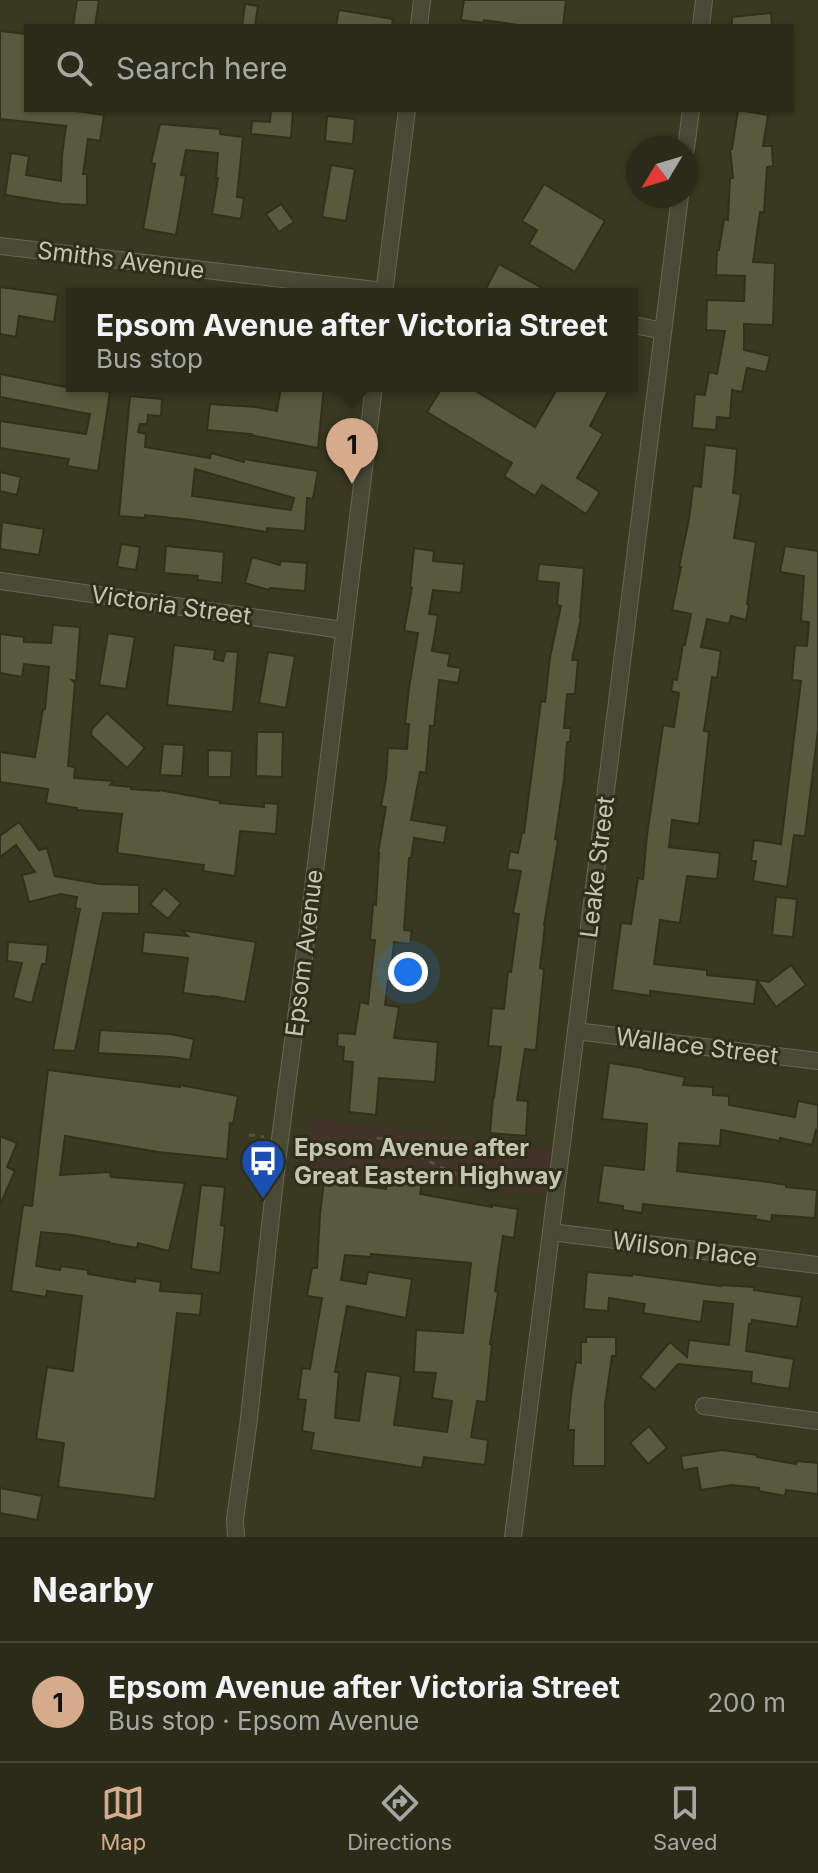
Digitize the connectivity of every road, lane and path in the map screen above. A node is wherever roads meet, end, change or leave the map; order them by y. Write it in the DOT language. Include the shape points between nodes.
graph roads {
  1 [pos="704,0"];
  2 [pos="423,1"];
  3 [pos="419,24"];
  4 [pos="701,24"];
  5 [pos="407,112"];
  6 [pos="691,112"];
  7 [pos="688,136"];
  8 [pos="678,208"];
  9 [pos="0,246"];
  10 [pos="343,288"];
  11 [pos="385,288"];
  12 [pos="639,326"];
  13 [pos="663,331"];
  14 [pos="373,392"];
  15 [pos="0,581"];
  16 [pos="343,630"];
  17 [pos="576,1031"];
  18 [pos="818,1061"];
  19 [pos="249,1135"];
  20 [pos="281,1140"];
  21 [pos="557,1181"];
  22 [pos="551,1232"];
  23 [pos="818,1265"];
  24 [pos="704,1406"];
  25 [pos="818,1421"];
  26 [pos="235,1519"];
  27 [pos="229,1537"];
  28 [pos="236,1537"];
  29 [pos="513,1537"];
  1 -- 4 [label="street"];
  2 -- 3 [label="street"];
  5 -- 11 [label="street"];
  6 -- 7 [label="street"];
  8 -- 13 [label="street, Leake Street"];
  9 -- 10 [label="street, Smiths Avenue"];
  12 -- 13 [label="street"];
  13 -- 17 [label="street, Leake Street"];
  14 -- 16 [label="street, Epsom Avenue"];
  15 -- 16 [label="street, Victoria Street"];
  16 -- 20 [label="street, Epsom Avenue"];
  17 -- 18 [label="street, Wallace Street"];
  17 -- 21 [label="street, Leake Street"];
  19 -- 20 [label="path"];
  20 -- 21 [label="path" via="347,1148 379,1138 406,1143 426,1160 464,1178 510,1175"];
  20 -- 26 [label="street, Epsom Avenue"];
  21 -- 22 [label="street, Leake Street"];
  22 -- 23 [label="street, Wilson Place"];
  22 -- 29 [label="street, Leake Street"];
  24 -- 25 [label="street"];
  26 -- 27 [label="street, Epsom Avenue"];
  26 -- 28 [label="street, Epsom Avenue"];
}
